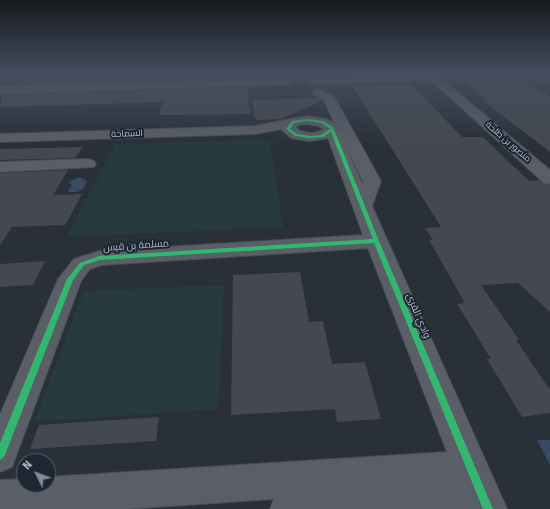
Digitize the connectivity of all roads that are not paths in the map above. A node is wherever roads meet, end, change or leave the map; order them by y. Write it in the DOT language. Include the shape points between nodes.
graph roads {
  1 [pos="314,98"];
  2 [pos="318,98"];
  3 [pos="329,98"];
  4 [pos="457,98"];
  5 [pos="330,127"];
  6 [pos="300,129"];
  7 [pos="0,138"];
  8 [pos="341,154"];
  9 [pos="88,164"];
  10 [pos="0,167"];
  11 [pos="550,179"];
  12 [pos="363,205"];
  13 [pos="376,241"];
  14 [pos="0,454"];
  15 [pos="482,493"];
  16 [pos="0,499"];
  17 [pos="289,509"];
  1 -- 6 [label="street" via="318,112"];
  2 -- 5 [label="street, وادي القرى"];
  3 -- 12 [label="street" via="372,181"];
  4 -- 11 [label="street, منصور بن طلحة"];
  5 -- 6 [label="street, السماحة" via="317,120"];
  5 -- 8 [label="street, وادي القرى"];
  6 -- 7 [label="street, السماحة"];
  6 -- 8 [label="street"];
  8 -- 12 [label="street, وادي القرى"];
  9 -- 10 [label="street"];
  12 -- 13 [label="street, وادي القرى"];
  13 -- 14 [label="street, مسلمة بن قيس" via="99,258 82,264 70,279"];
  13 -- 15 [label="street, وادي القرى"];
  15 -- 16 [label="street"];
  15 -- 17 [label="street"];
}
